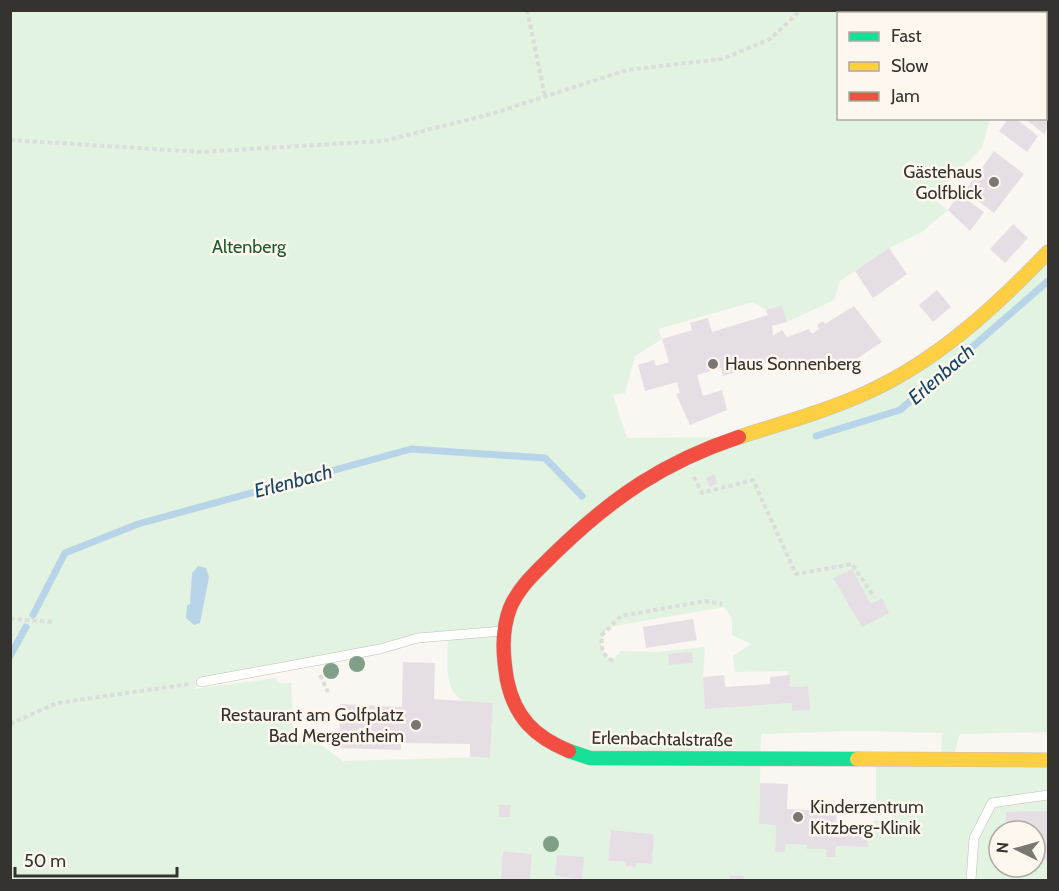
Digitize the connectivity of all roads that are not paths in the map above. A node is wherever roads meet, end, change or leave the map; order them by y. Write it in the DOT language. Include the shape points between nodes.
graph roads {
  1 [pos="1048,252"];
  2 [pos="504,630"];
  3 [pos="201,682"];
  4 [pos="1048,760"];
  5 [pos="1048,795"];
  6 [pos="971,880"];
  1 -- 2 [label="street, Erlenbachtalstraße" via="998,304 944,347 892,380 834,408 686,457 640,480 583,525 521,591"];
  2 -- 3 [label="lane" via="418,638"];
  2 -- 4 [label="street, Erlenbachtalstraße" via="501,643 505,672 517,717 553,746 590,758"];
  5 -- 6 [label="lane" via="992,803 974,838"];
}
